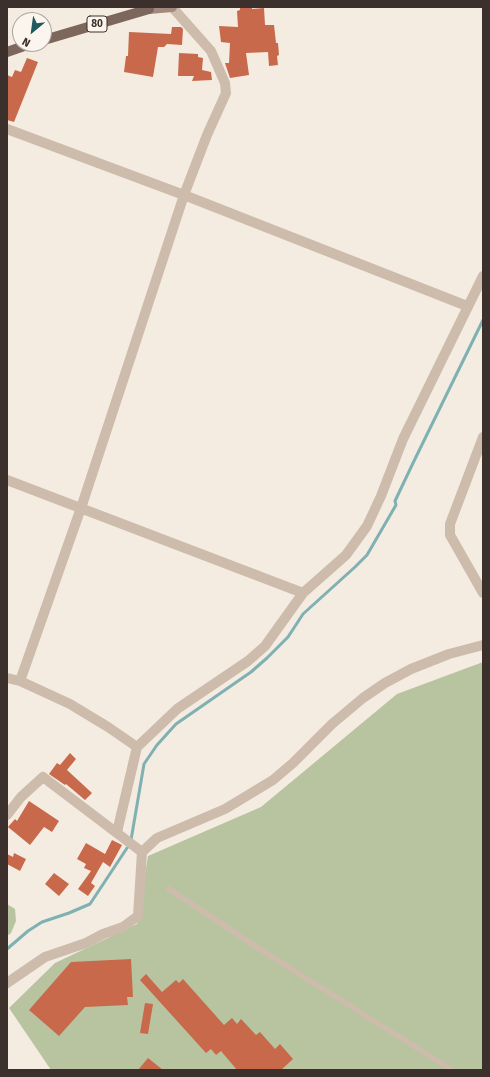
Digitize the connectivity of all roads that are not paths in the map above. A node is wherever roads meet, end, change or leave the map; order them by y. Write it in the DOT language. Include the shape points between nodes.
graph roads {
  1 [pos="172,7"];
  2 [pos="149,8"];
  3 [pos="52,38"];
  4 [pos="7,129"];
  5 [pos="184,195"];
  6 [pos="483,276"];
  7 [pos="468,306"];
  8 [pos="483,437"];
  9 [pos="7,480"];
  10 [pos="82,508"];
  11 [pos="303,593"];
  12 [pos="483,593"];
  13 [pos="483,645"];
  14 [pos="7,678"];
  15 [pos="20,681"];
  16 [pos="137,746"];
  17 [pos="7,815"];
  18 [pos="117,832"];
  19 [pos="142,852"];
  20 [pos="169,888"];
  21 [pos="7,983"];
  22 [pos="452,1070"];
  1 -- 2 [label="street"];
  1 -- 5 [label="street" via="212,51 225,83 226,93"];
  2 -- 3 [label="main road, 80"];
  4 -- 5 [label="street"];
  5 -- 7 [label="street"];
  5 -- 10 [label="street"];
  6 -- 7 [label="street"];
  7 -- 11 [label="street" via="403,439 367,526 346,555"];
  8 -- 12 [label="street" via="450,524 450,535"];
  9 -- 10 [label="street"];
  10 -- 11 [label="street"];
  10 -- 15 [label="street"];
  11 -- 16 [label="street" via="265,646 248,661 177,709"];
  13 -- 19 [label="street" via="449,654 384,683 332,724 293,764 273,780 225,809 157,838"];
  14 -- 15 [label="street"];
  15 -- 16 [label="street" via="70,704"];
  16 -- 18 [label="street"];
  17 -- 18 [label="street" via="21,797 43,777"];
  18 -- 19 [label="street"];
  19 -- 21 [label="street" via="138,916 123,927 45,957"];
  20 -- 22 [label="lane" via="258,948"];
}
